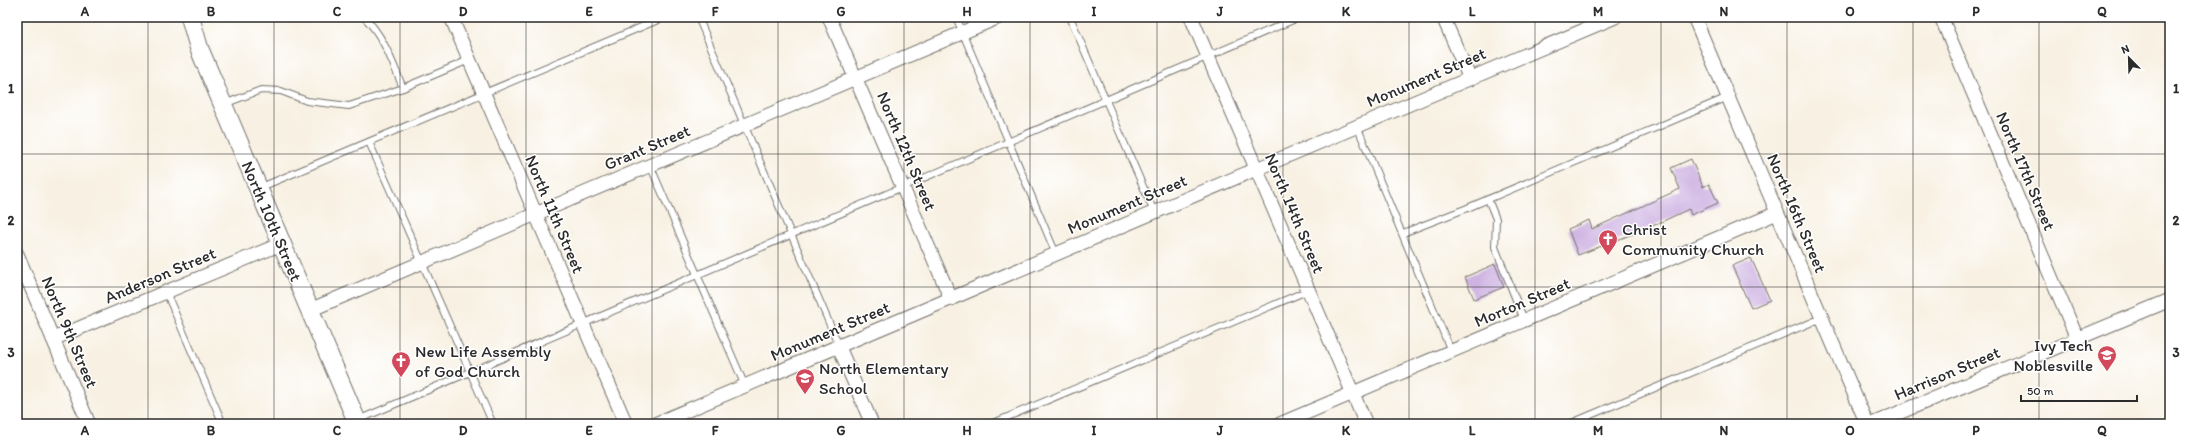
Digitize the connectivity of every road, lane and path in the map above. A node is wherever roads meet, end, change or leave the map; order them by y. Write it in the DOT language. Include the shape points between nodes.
graph roads {
  1 [pos="364,17"];
  2 [pos="451,17"];
  3 [pos="665,17"];
  4 [pos="698,17"];
  5 [pos="829,17"];
  6 [pos="956,17"];
  7 [pos="999,17"];
  8 [pos="1070,17"];
  9 [pos="1190,17"];
  10 [pos="1300,17"];
  11 [pos="1444,17"];
  12 [pos="1615,17"];
  13 [pos="1694,17"];
  14 [pos="1941,17"];
  15 [pos="193,19"];
  16 [pos="963,32"];
  17 [pos="1208,56"];
  18 [pos="469,60"];
  19 [pos="855,78"];
  20 [pos="1470,78"];
  21 [pos="403,88"];
  22 [pos="484,93"];
  23 [pos="1728,97"];
  24 [pos="1106,100"];
  25 [pos="223,105"];
  26 [pos="744,125"];
  27 [pos="1357,126"];
  28 [pos="1009,141"];
  29 [pos="368,142"];
  30 [pos="650,165"];
  31 [pos="1256,168"];
  32 [pos="903,187"];
  33 [pos="258,188"];
  34 [pos="1488,199"];
  35 [pos="1154,212"];
  36 [pos="1777,213"];
  37 [pos="535,214"];
  38 [pos="1403,233"];
  39 [pos="791,235"];
  40 [pos="281,244"];
  41 [pos="17,254"];
  42 [pos="1056,254"];
  43 [pos="422,262"];
  44 [pos="697,275"];
  45 [pos="1309,290"];
  46 [pos="166,292"];
  47 [pos="951,299"];
  48 [pos="2170,300"];
  49 [pos="310,310"];
  50 [pos="1822,318"];
  51 [pos="1524,320"];
  52 [pos="583,324"];
  53 [pos="2078,338"];
  54 [pos="53,339"];
  55 [pos="840,346"];
  56 [pos="1451,351"];
  57 [pos="470,372"];
  58 [pos="745,386"];
  59 [pos="1353,393"];
  60 [pos="358,422"];
  61 [pos="89,424"];
  62 [pos="223,424"];
  63 [pos="493,424"];
  64 [pos="626,424"];
  65 [pos="655,424"];
  66 [pos="872,424"];
  67 [pos="991,424"];
  68 [pos="1280,424"];
  69 [pos="1366,424"];
  70 [pos="1569,424"];
  71 [pos="1867,424"];
  72 [pos="1872,424"];
  1 -- 21 [label="lane" via="372,24 387,50"];
  2 -- 18 [label="street, North 11th Street"];
  3 -- 22 [label="lane"];
  4 -- 26 [label="lane"];
  5 -- 19 [label="street, North 12th Street"];
  6 -- 16 [label="lane"];
  7 -- 16 [label="street, Grant Street"];
  8 -- 24 [label="lane"];
  9 -- 17 [label="street, North 14th Street"];
  10 -- 17 [label="lane"];
  11 -- 20 [label="street"];
  12 -- 20 [label="street, Monument Street"];
  13 -- 23 [label="street, North 16th Street"];
  14 -- 53 [label="street, North 17th Street"];
  15 -- 25 [label="main road, North 10th Street" via="199,48"];
  16 -- 19 [label="street, Grant Street"];
  16 -- 28 [label="lane"];
  17 -- 24 [label="lane"];
  17 -- 31 [label="street, North 14th Street"];
  18 -- 21 [label="lane"];
  18 -- 22 [label="street, North 11th Street"];
  19 -- 26 [label="street, Grant Street"];
  19 -- 32 [label="street, North 12th Street"];
  20 -- 27 [label="street, Monument Street"];
  21 -- 25 [label="lane" via="349,106 307,101 280,91 261,90"];
  22 -- 29 [label="lane"];
  22 -- 37 [label="street, North 11th Street"];
  23 -- 34 [label="lane"];
  23 -- 36 [label="street, North 16th Street"];
  24 -- 28 [label="lane"];
  24 -- 35 [label="lane"];
  25 -- 33 [label="main road, North 10th Street"];
  26 -- 30 [label="street, Grant Street"];
  26 -- 39 [label="lane"];
  27 -- 31 [label="street, Monument Street"];
  27 -- 38 [label="lane"];
  28 -- 32 [label="lane"];
  28 -- 42 [label="lane"];
  29 -- 33 [label="lane"];
  29 -- 43 [label="lane"];
  30 -- 37 [label="street, Grant Street"];
  30 -- 44 [label="lane"];
  31 -- 35 [label="street, Monument Street"];
  31 -- 45 [label="street, North 14th Street"];
  32 -- 39 [label="lane"];
  32 -- 47 [label="street, North 12th Street"];
  33 -- 40 [label="main road, North 10th Street"];
  34 -- 38 [label="lane"];
  34 -- 51 [label="lane" via="1496,219 1495,247"];
  35 -- 42 [label="street, Monument Street"];
  36 -- 50 [label="street, North 16th Street"];
  36 -- 51 [label="street, Morton Street"];
  37 -- 43 [label="street, Grant Street"];
  37 -- 52 [label="street, North 11th Street"];
  38 -- 56 [label="lane"];
  39 -- 44 [label="lane"];
  39 -- 55 [label="lane"];
  40 -- 46 [label="street, Anderson Street"];
  40 -- 49 [label="main road, North 10th Street"];
  41 -- 54 [label="street, North 9th Street"];
  42 -- 47 [label="street, Monument Street"];
  43 -- 49 [label="street, Grant Street"];
  43 -- 57 [label="lane"];
  44 -- 52 [label="lane"];
  44 -- 58 [label="lane"];
  45 -- 59 [label="street, North 14th Street"];
  45 -- 67 [label="lane"];
  46 -- 54 [label="street, Anderson Street"];
  46 -- 62 [label="lane"];
  47 -- 55 [label="street, Monument Street"];
  48 -- 53 [label="street, Harrison Street"];
  49 -- 60 [label="main road, North 10th Street"];
  50 -- 70 [label="lane"];
  50 -- 71 [label="street, North 16th Street"];
  51 -- 56 [label="street, Morton Street"];
  52 -- 57 [label="lane"];
  52 -- 64 [label="street, North 11th Street"];
  53 -- 72 [label="street, Harrison Street"];
  54 -- 61 [label="street, North 9th Street"];
  55 -- 58 [label="street, Monument Street"];
  55 -- 66 [label="street"];
  56 -- 59 [label="street, Morton Street"];
  57 -- 60 [label="lane"];
  57 -- 63 [label="lane"];
  58 -- 65 [label="street, Monument Street"];
  59 -- 68 [label="street, Morton Street"];
  59 -- 69 [label="street, North 14th Street"];
}
